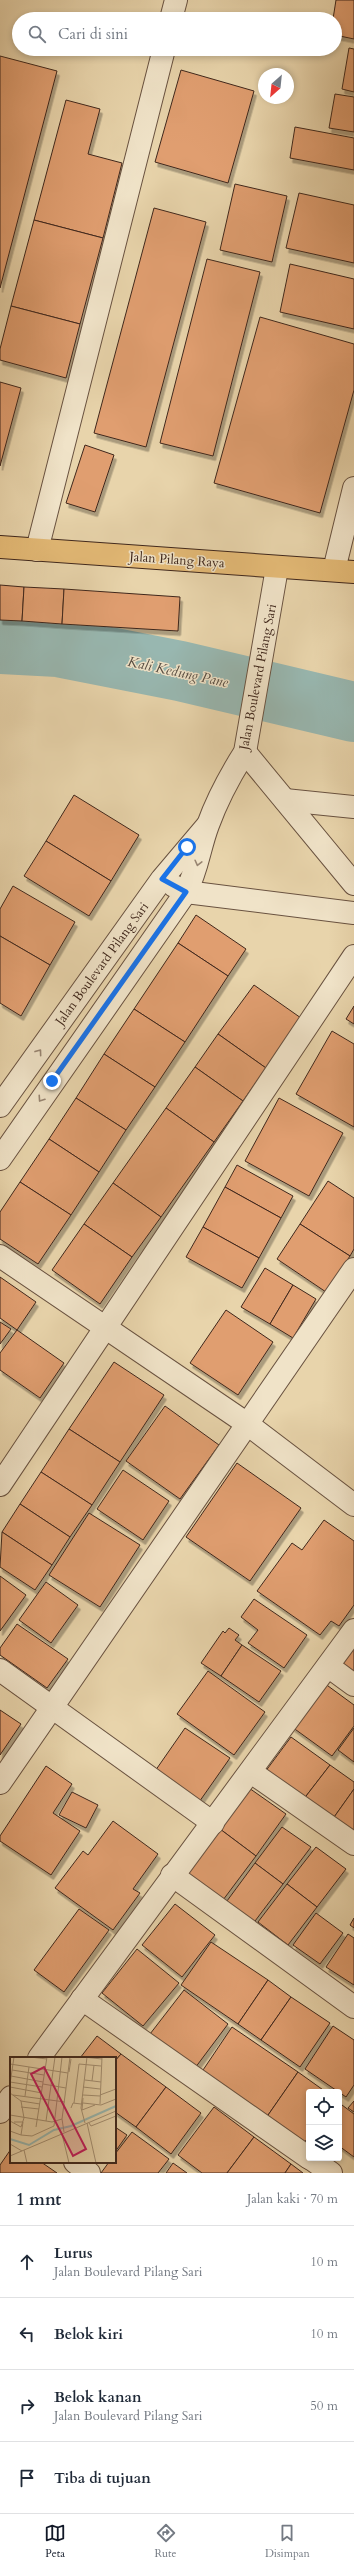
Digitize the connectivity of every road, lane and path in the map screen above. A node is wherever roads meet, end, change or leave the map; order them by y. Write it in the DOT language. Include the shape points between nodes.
graph roads {
  1 [pos="176,0"];
  2 [pos="173,12"];
  3 [pos="162,56"];
  4 [pos="354,488"];
  5 [pos="0,548"];
  6 [pos="37,550"];
  7 [pos="277,568"];
  8 [pos="344,571"];
  9 [pos="248,742"];
  10 [pos="285,800"];
  11 [pos="354,807"];
  12 [pos="208,825"];
  13 [pos="162,879"];
  14 [pos="354,884"];
  15 [pos="186,892"];
  16 [pos="354,913"];
  17 [pos="354,956"];
  18 [pos="0,1106"];
  19 [pos="0,1159"];
  20 [pos="0,1256"];
  21 [pos="354,1268"];
  22 [pos="347,1295"];
  23 [pos="105,1326"];
  24 [pos="246,1423"];
  25 [pos="0,1484"];
  26 [pos="354,1505"];
  27 [pos="354,1630"];
  28 [pos="328,1666"];
  29 [pos="0,1670"];
  30 [pos="354,1685"];
  31 [pos="53,1707"];
  32 [pos="250,1772"];
  33 [pos="0,1783"];
  34 [pos="213,1823"];
  35 [pos="354,1844"];
  36 [pos="172,1875"];
  37 [pos="82,1999"];
  38 [pos="354,2007"];
  39 [pos="40,2057"];
  40 [pos="306,2156"];
  41 [pos="313,2161"];
  42 [pos="76,2163"];
  43 [pos="89,2173"];
  44 [pos="331,2173"];
  1 -- 2 [label="street"];
  3 -- 6 [label="street"];
  4 -- 8 [label="street"];
  5 -- 6 [label="highway, Jalan Pilang Raya"];
  6 -- 7 [label="highway, Jalan Pilang Raya"];
  7 -- 8 [label="highway, Jalan Pilang Raya"];
  7 -- 9 [label="street, Jalan Boulevard Pilang Sari"];
  9 -- 10 [label="street"];
  9 -- 12 [label="street, Jalan Boulevard Pilang Sari"];
  10 -- 11 [label="street"];
  10 -- 14 [label="street"];
  12 -- 13 [label="street, Jalan Boulevard Pilang Sari"];
  12 -- 15 [label="street, Jalan Boulevard Pilang Sari, one-way" via="196,871"];
  13 -- 15 [label="street"];
  18 -- 13 [label="street, Jalan Boulevard Pilang Sari, one-way"];
  15 -- 16 [label="street"];
  15 -- 19 [label="street, Jalan Boulevard Pilang Sari, one-way"];
  17 -- 23 [label="street"];
  20 -- 23 [label="street"];
  21 -- 22 [label="street"];
  22 -- 24 [label="street"];
  23 -- 24 [label="street"];
  23 -- 25 [label="street"];
  24 -- 26 [label="street"];
  24 -- 31 [label="street"];
  27 -- 28 [label="street"];
  28 -- 30 [label="street"];
  28 -- 32 [label="street"];
  29 -- 31 [label="street"];
  31 -- 33 [label="street"];
  31 -- 34 [label="street"];
  32 -- 34 [label="street"];
  32 -- 35 [label="street"];
  34 -- 36 [label="street"];
  36 -- 37 [label="street"];
  36 -- 38 [label="street"];
  37 -- 39 [label="street"];
  37 -- 40 [label="street"];
  41 -- 44 [label="street"];
  42 -- 43 [label="street"];
}
